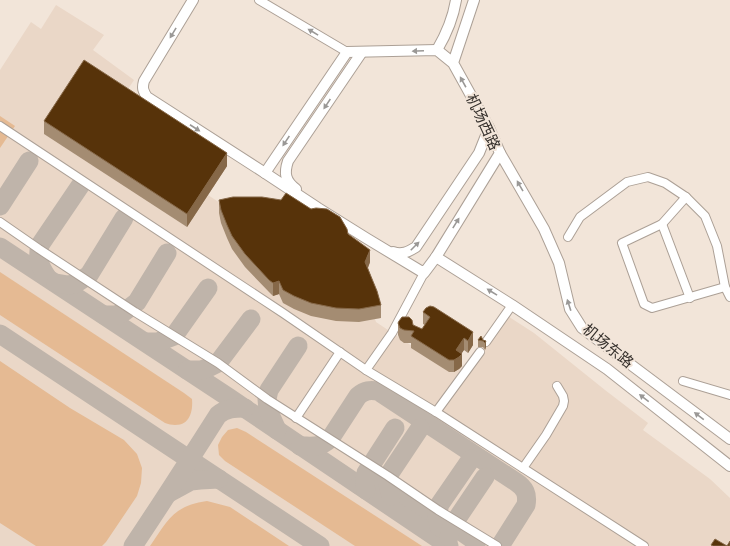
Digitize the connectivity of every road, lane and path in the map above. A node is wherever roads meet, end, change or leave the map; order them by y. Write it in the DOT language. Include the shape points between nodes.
graph roads {
  1 [pos="193,0"];
  2 [pos="259,0"];
  3 [pos="456,0"];
  4 [pos="474,0"];
  5 [pos="437,50"];
  6 [pos="347,52"];
  7 [pos="362,52"];
  8 [pos="453,62"];
  9 [pos="0,126"];
  10 [pos="489,128"];
  11 [pos="500,153"];
  12 [pos="265,173"];
  13 [pos="686,197"];
  14 [pos="0,222"];
  15 [pos="662,224"];
  16 [pos="568,237"];
  17 [pos="436,256"];
  18 [pos="424,273"];
  19 [pos="725,287"];
  20 [pos="730,297"];
  21 [pos="690,298"];
  22 [pos="512,305"];
  23 [pos="486,342"];
  24 [pos="340,352"];
  25 [pos="480,352"];
  26 [pos="366,370"];
  27 [pos="683,381"];
  28 [pos="557,386"];
  29 [pos="730,395"];
  30 [pos="436,412"];
  31 [pos="296,418"];
  32 [pos="730,439"];
  33 [pos="730,466"];
  34 [pos="523,468"];
  35 [pos="497,546"];
  36 [pos="644,546"];
  1 -- 12 [label="main road, one-way" via="144,81 144,92 147,97"];
  6 -- 2 [label="street, one-way"];
  3 -- 5 [label="main road" via="454,14"];
  4 -- 8 [label="main road"];
  5 -- 7 [label="main road, one-way"];
  5 -- 8 [label="main road"];
  6 -- 7 [label="main road"];
  6 -- 12 [label="main road, one-way"];
  7 -- 10 [label="main road, one-way" via="285,169 286,178 292,186 383,248 403,254 416,247 479,153"];
  10 -- 8 [label="main road, 机场西路, one-way"];
  9 -- 24 [label="street"];
  10 -- 11 [label="main road, 机场西路"];
  17 -- 11 [label="main road, 机场西路, one-way"];
  32 -- 11 [label="main road, 机场东路, one-way" via="582,328 570,309 559,263 544,230"];
  12 -- 18 [label="main road"];
  13 -- 15 [label="street"];
  13 -- 16 [label="street" via="665,183 648,177 627,182 580,217"];
  13 -- 19 [label="street" via="705,216 717,246"];
  14 -- 31 [label="street" via="39,250 218,363"];
  15 -- 21 [label="street"];
  15 -- 21 [label="street" via="622,243 644,304 652,308"];
  17 -- 18 [label="main road, 机场西路"];
  22 -- 17 [label="main road, 机场东路, one-way"];
  18 -- 26 [label="street" via="392,333"];
  19 -- 20 [label="street"];
  19 -- 21 [label="street"];
  22 -- 23 [label="street"];
  33 -- 22 [label="main road, 机场东路, one-way" via="607,369"];
  24 -- 26 [label="street"];
  24 -- 31 [label="street"];
  25 -- 30 [label="street"];
  26 -- 30 [label="street"];
  27 -- 29 [label="street"];
  28 -- 34 [label="street" via="563,396 563,406"];
  30 -- 34 [label="street"];
  31 -- 35 [label="street"];
  34 -- 36 [label="street"];
}
